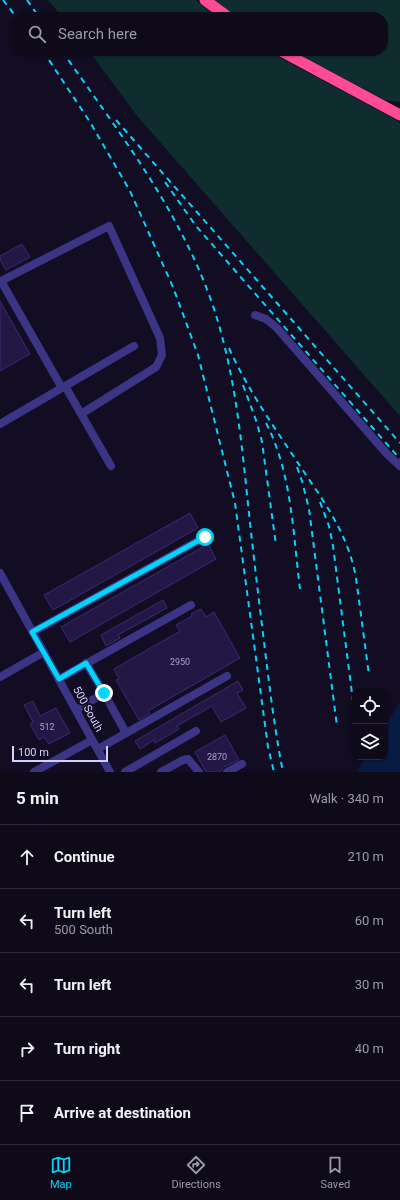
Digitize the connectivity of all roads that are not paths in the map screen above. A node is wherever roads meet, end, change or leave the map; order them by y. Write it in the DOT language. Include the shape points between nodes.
graph roads {
  1 [pos="205,0"];
  2 [pos="221,12"];
  3 [pos="290,56"];
  4 [pos="400,115"];
  5 [pos="1,282"];
  6 [pos="255,315"];
  7 [pos="134,346"];
  8 [pos="64,387"];
  9 [pos="81,414"];
  10 [pos="0,424"];
  11 [pos="111,466"];
  12 [pos="400,466"];
  13 [pos="205,537"];
  14 [pos="0,573"];
  15 [pos="191,605"];
  16 [pos="32,632"];
  17 [pos="44,652"];
  18 [pos="86,663"];
  19 [pos="227,676"];
  20 [pos="0,678"];
  21 [pos="59,679"];
  22 [pos="104,693"];
  23 [pos="76,710"];
  24 [pos="196,731"];
  25 [pos="126,733"];
  26 [pos="92,740"];
  27 [pos="98,749"];
  28 [pos="242,764"];
  29 [pos="34,772"];
  30 [pos="110,772"];
  31 [pos="125,772"];
  32 [pos="161,772"];
  33 [pos="198,772"];
  34 [pos="227,772"];
  1 -- 2 [label="highway"];
  3 -- 4 [label="highway"];
  5 -- 8 [label="street"];
  5 -- 9 [label="street" via="109,226 160,338 162,355 156,367"];
  6 -- 12 [label="street" via="266,319 277,328"];
  7 -- 8 [label="street"];
  8 -- 9 [label="street"];
  8 -- 10 [label="street"];
  9 -- 11 [label="street"];
  13 -- 16 [label="street"];
  14 -- 16 [label="street, 500 South"];
  15 -- 18 [label="street"];
  16 -- 17 [label="street, 500 South"];
  17 -- 20 [label="street"];
  17 -- 21 [label="street, 500 South"];
  18 -- 21 [label="street"];
  18 -- 22 [label="street"];
  19 -- 25 [label="street"];
  21 -- 23 [label="street, 500 South"];
  22 -- 23 [label="street"];
  22 -- 25 [label="street"];
  23 -- 26 [label="street, 500 South"];
  24 -- 31 [label="street"];
  25 -- 27 [label="street"];
  26 -- 27 [label="street, 500 South"];
  26 -- 29 [label="street"];
  27 -- 30 [label="street, 500 South"];
  28 -- 34 [label="street"];
  32 -- 33 [label="street" via="188,759"];
}
